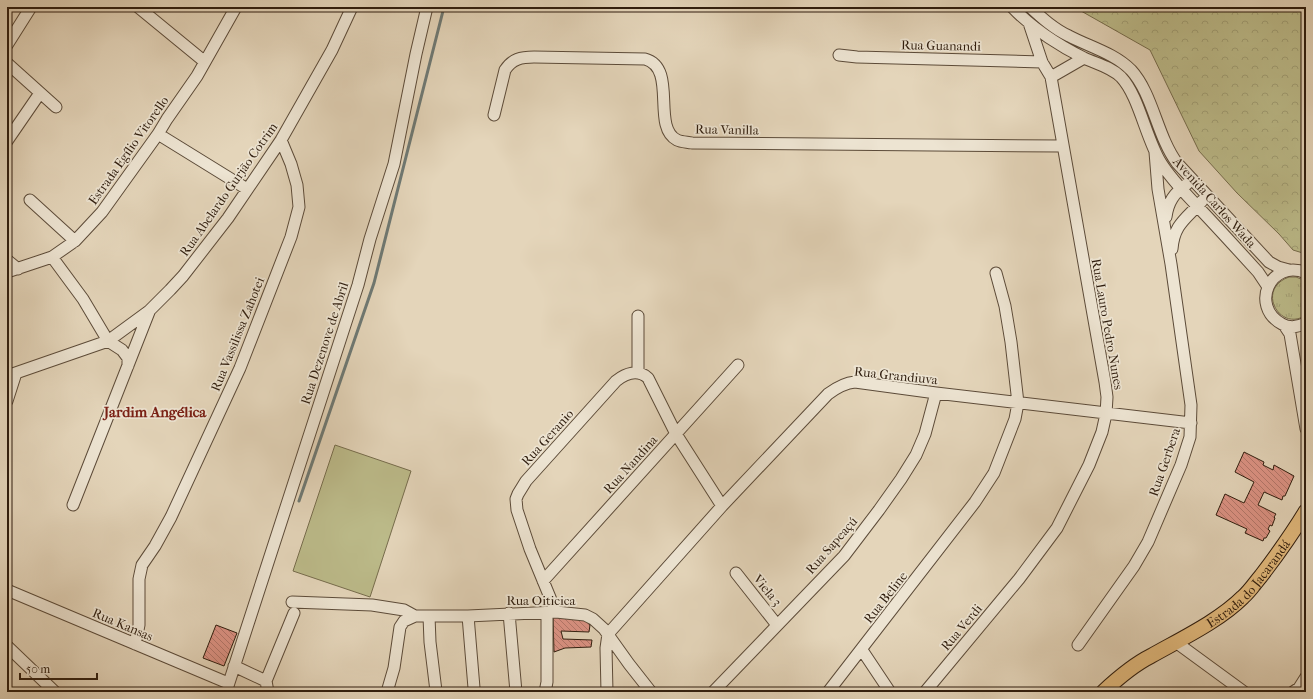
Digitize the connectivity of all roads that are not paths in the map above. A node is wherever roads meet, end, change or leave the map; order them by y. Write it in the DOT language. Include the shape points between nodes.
graph roads {
  1 [pos="31,7"];
  2 [pos="138,7"];
  3 [pos="236,7"];
  4 [pos="352,7"];
  5 [pos="427,7"];
  6 [pos="1012,7"];
  7 [pos="1030,7"];
  8 [pos="1029,23"];
  9 [pos="7,45"];
  10 [pos="839,55"];
  11 [pos="1084,58"];
  12 [pos="204,62"];
  13 [pos="1042,62"];
  14 [pos="7,64"];
  15 [pos="1051,77"];
  16 [pos="40,93"];
  17 [pos="56,107"];
  18 [pos="494,115"];
  19 [pos="158,134"];
  20 [pos="281,140"];
  21 [pos="7,141"];
  22 [pos="1062,146"];
  23 [pos="1155,152"];
  24 [pos="1192,181"];
  25 [pos="1181,188"];
  26 [pos="247,189"];
  27 [pos="1206,196"];
  28 [pos="30,200"];
  29 [pos="1197,206"];
  30 [pos="1165,223"];
  31 [pos="75,241"];
  32 [pos="52,257"];
  33 [pos="7,260"];
  34 [pos="1171,264"];
  35 [pos="12,270"];
  36 [pos="1289,270"];
  37 [pos="996,273"];
  38 [pos="1306,273"];
  39 [pos="1268,287"];
  40 [pos="149,311"];
  41 [pos="638,316"];
  42 [pos="1306,324"];
  43 [pos="1284,325"];
  44 [pos="108,341"];
  45 [pos="738,365"];
  46 [pos="128,366"];
  47 [pos="638,372"];
  48 [pos="11,374"];
  49 [pos="936,393"];
  50 [pos="7,401"];
  51 [pos="1018,403"];
  52 [pos="1304,408"];
  53 [pos="1106,414"];
  54 [pos="1191,423"];
  55 [pos="1306,429"];
  56 [pos="676,434"];
  57 [pos="73,505"];
  58 [pos="722,506"];
  59 [pos="1306,511"];
  60 [pos="736,573"];
  61 [pos="1019,579"];
  62 [pos="543,581"];
  63 [pos="7,590"];
  64 [pos="551,612"];
  65 [pos="509,613"];
  66 [pos="416,616"];
  67 [pos="429,616"];
  68 [pos="468,616"];
  69 [pos="777,625"];
  70 [pos="608,634"];
  71 [pos="1177,642"];
  72 [pos="135,644"];
  73 [pos="1078,645"];
  74 [pos="7,646"];
  75 [pos="862,650"];
  76 [pos="234,666"];
  77 [pos="1306,678"];
  78 [pos="267,687"];
  79 [pos="227,688"];
  80 [pos="474,688"];
  81 [pos="389,691"];
  82 [pos="436,691"];
  83 [pos="56,692"];
  84 [pos="516,692"];
  85 [pos="545,692"];
  86 [pos="607,692"];
  87 [pos="651,692"];
  88 [pos="713,692"];
  89 [pos="828,692"];
  90 [pos="890,692"];
  91 [pos="925,692"];
  92 [pos="1103,692"];
  93 [pos="1244,692"];
  94 [pos="1293,692"];
  1 -- 9 [label="street"];
  2 -- 12 [label="street"];
  3 -- 12 [label="street, Estrada Egílio Vitorello"];
  4 -- 20 [label="street, Rua Abelardo Gurjão Cotrim" via="332,50"];
  5 -- 76 [label="street, Rua Dezenove de Abril" via="389,182"];
  6 -- 8 [label="street, Avenida Carlos Wada"];
  7 -- 24 [label="street, Avenida Carlos Wada" via="1058,30 1119,60 1132,72 1145,94 1171,155"];
  8 -- 11 [label="street, Avenida Carlos Wada" via="1053,41"];
  8 -- 13 [label="street, Rua Lauro Pedro Nunes"];
  10 -- 13 [label="street, Rua Guanandi" via="857,58"];
  11 -- 15 [label="street"];
  11 -- 23 [label="street, Avenida Carlos Wada" via="1112,70 1122,78"];
  12 -- 19 [label="street, Estrada Egílio Vitorello"];
  13 -- 15 [label="street, Rua Lauro Pedro Nunes"];
  14 -- 16 [label="street"];
  15 -- 22 [label="street, Rua Lauro Pedro Nunes"];
  16 -- 17 [label="street"];
  16 -- 21 [label="street"];
  18 -- 22 [label="street, Rua Vanilla" via="505,70 509,64 522,57 645,59 655,64 662,77 664,117 670,134 676,140 692,143"];
  19 -- 26 [label="street"];
  19 -- 31 [label="street, Estrada Egílio Vitorello" via="102,212"];
  20 -- 26 [label="street, Rua Abelardo Gurjão Cotrim"];
  20 -- 72 [label="street, Rua Vassilissa Zahotei" via="297,185 299,207 291,237 240,368 171,517 142,565 139,579 139,625"];
  22 -- 53 [label="street, Rua Lauro Pedro Nunes" via="1105,382"];
  23 -- 25 [label="street, Avenida Carlos Wada"];
  23 -- 30 [label="street, Rua Gerbera" via="1158,189"];
  24 -- 25 [label="street, Rua Gerbera"];
  24 -- 27 [label="street, Avenida Carlos Wada"];
  25 -- 29 [label="street, Avenida Carlos Wada"];
  25 -- 30 [label="street, Rua Gerbera" via="1168,206"];
  26 -- 40 [label="street, Rua Abelardo Gurjão Cotrim" via="183,276"];
  27 -- 29 [label="street, Rua Gerbera"];
  27 -- 36 [label="street, Avenida Carlos Wada" via="1269,262"];
  28 -- 31 [label="street"];
  29 -- 34 [label="street, Rua Gerbera" via="1182,220 1175,232"];
  29 -- 39 [label="street, Avenida Carlos Wada" via="1258,272"];
  30 -- 34 [label="street, Rua Gerbera"];
  31 -- 32 [label="street, Estrada Egílio Vitorello"];
  32 -- 35 [label="street, Estrada Egílio Vitorello"];
  32 -- 44 [label="street" via="84,299"];
  33 -- 35 [label="street"];
  34 -- 54 [label="street, Rua Gerbera" via="1191,405"];
  36 -- 38 [label="street, Avenida Carlos Wada"];
  36 -- 39 [label="street" via="1277,276"];
  37 -- 51 [label="street, Rua Beline" via="1005,306"];
  39 -- 43 [label="street" via="1266,305 1276,320"];
  40 -- 44 [label="street, Rua Abelardo Gurjão Cotrim"];
  40 -- 46 [label="street"];
  41 -- 47 [label="street"];
  42 -- 43 [label="street" via="1292,327"];
  43 -- 52 [label="street" via="1290,334"];
  44 -- 46 [label="street" via="122,350 128,358"];
  44 -- 48 [label="street, Rua Abelardo Gurjão Cotrim"];
  45 -- 56 [label="street, Rua Nandina"];
  46 -- 57 [label="street"];
  47 -- 56 [label="street" via="644,374 652,384"];
  47 -- 62 [label="street, Rua Geranio" via="616,381 526,481 518,494 517,510 521,526"];
  48 -- 50 [label="street"];
  49 -- 51 [label="street, Rua Grandiuva"];
  49 -- 58 [label="street, Rua Grandiuva" via="855,382 841,386 828,394"];
  49 -- 69 [label="street, Rua Sapeaçú" via="925,434 901,479 844,556"];
  51 -- 53 [label="street, Rua Grandiuva"];
  51 -- 75 [label="street, Rua Beline" via="1013,426 994,473 964,518"];
  52 -- 55 [label="street"];
  53 -- 54 [label="street, Rua Grandiuva"];
  53 -- 61 [label="street, Rua Lauro Pedro Nunes" via="1102,432 1072,501 1057,528"];
  54 -- 73 [label="street, Rua Gerbera" via="1190,437 1181,464 1148,542"];
  56 -- 58 [label="street"];
  56 -- 62 [label="street, Rua Nandina"];
  58 -- 70 [label="street, Rua Grandiuva"];
  59 -- 71 [label="main road, Estrada do Jacarandá" via="1289,539 1243,597 1219,616"];
  60 -- 69 [label="street, Viela 3"];
  61 -- 91 [label="street, Rua Verdi"];
  62 -- 64 [label="street, Rua Geranio"];
  63 -- 72 [label="street, Rua Kansas"];
  64 -- 65 [label="street, Rua Oiticica"];
  64 -- 70 [label="street, Rua Oiticica" via="585,615 598,623"];
  64 -- 85 [label="street"];
  65 -- 68 [label="street, Rua Oiticica"];
  65 -- 84 [label="street"];
  66 -- 67 [label="street, Rua Oiticica"];
  66 -- 78 [label="street" via="404,610 372,605 293,608"];
  66 -- 81 [label="street" via="404,620 400,627"];
  67 -- 68 [label="street, Rua Oiticica"];
  67 -- 82 [label="street"];
  68 -- 80 [label="street"];
  69 -- 88 [label="street, Rua Sapeaçú"];
  70 -- 86 [label="street"];
  70 -- 87 [label="street, Rua Oiticica"];
  71 -- 92 [label="main road, Estrada do Jacarandá" via="1132,668"];
  71 -- 93 [label="street"];
  72 -- 79 [label="street, Rua Kansas"];
  74 -- 83 [label="street"];
  75 -- 89 [label="street, Rua Beline"];
  75 -- 90 [label="street"];
  76 -- 78 [label="street"];
  76 -- 79 [label="street, Rua Dezenove de Abril"];
  77 -- 94 [label="street"];
}
